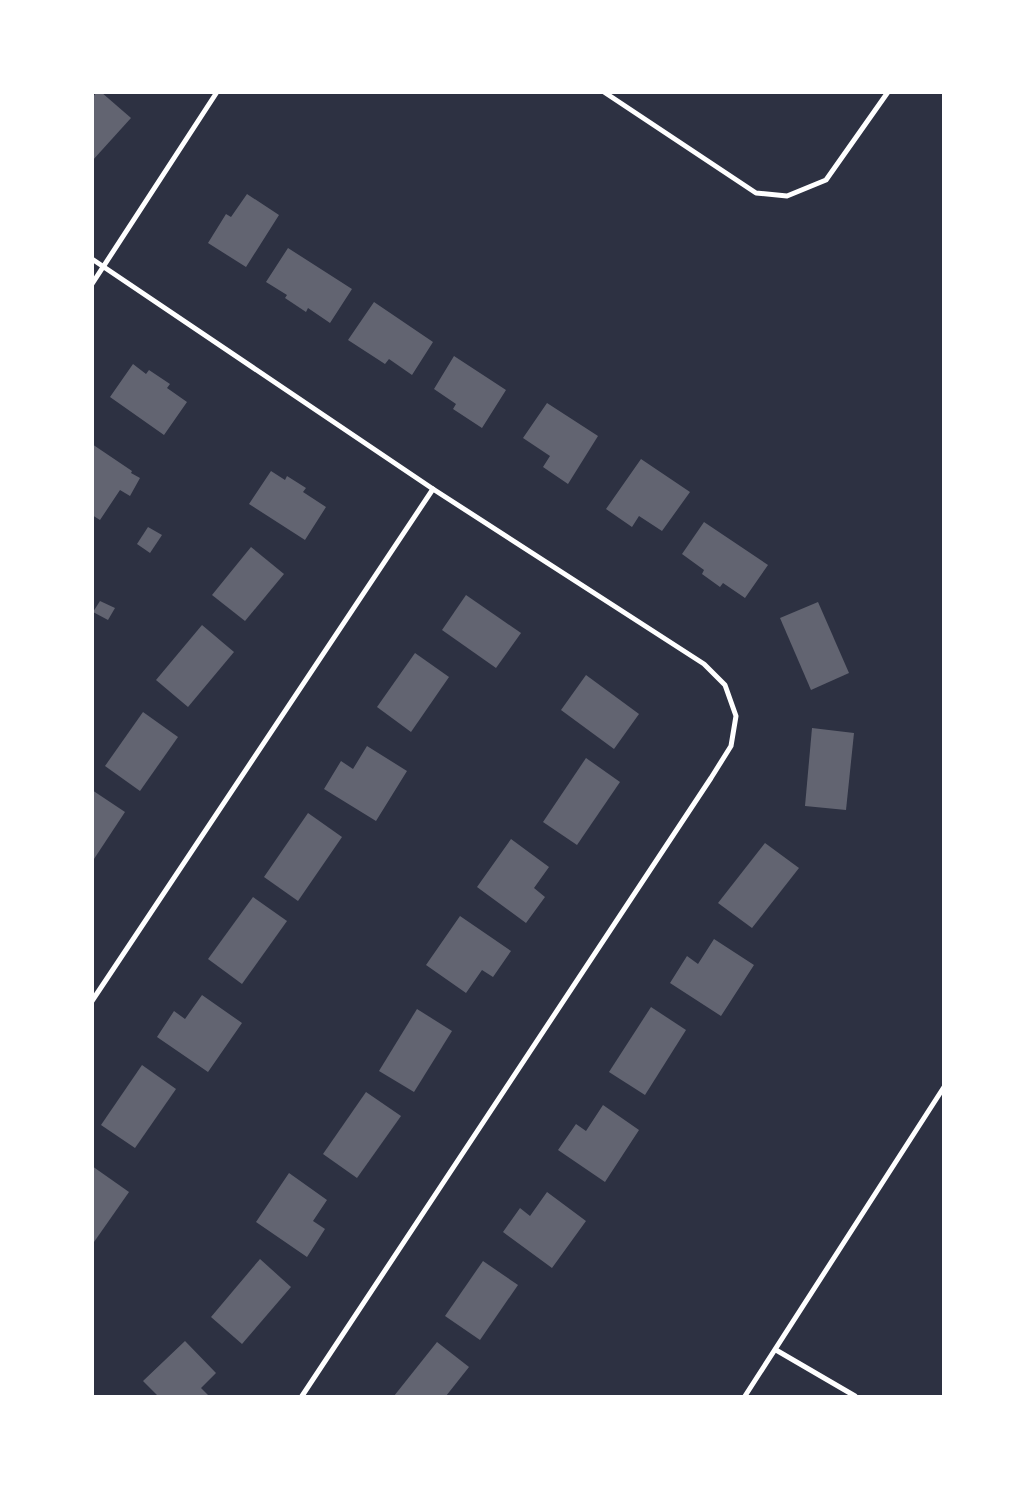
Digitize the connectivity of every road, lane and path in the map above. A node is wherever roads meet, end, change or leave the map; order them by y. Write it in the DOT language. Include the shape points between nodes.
graph roads {
  1 [pos="217,92"];
  2 [pos="604,92"];
  3 [pos="888,92"];
  4 [pos="92,259"];
  5 [pos="104,266"];
  6 [pos="92,284"];
  7 [pos="433,489"];
  8 [pos="92,1001"];
  9 [pos="944,1087"];
  10 [pos="776,1350"];
  11 [pos="302,1396"];
  12 [pos="745,1396"];
  13 [pos="855,1396"];
  1 -- 5 [label="street"];
  2 -- 3 [label="street" via="756,193 787,196 826,180"];
  4 -- 5 [label="street"];
  5 -- 6 [label="street"];
  5 -- 7 [label="street"];
  7 -- 8 [label="street"];
  7 -- 11 [label="street" via="704,664 725,685 736,716 730,746 711,778"];
  9 -- 10 [label="street"];
  10 -- 12 [label="street"];
  10 -- 13 [label="street"];
}
